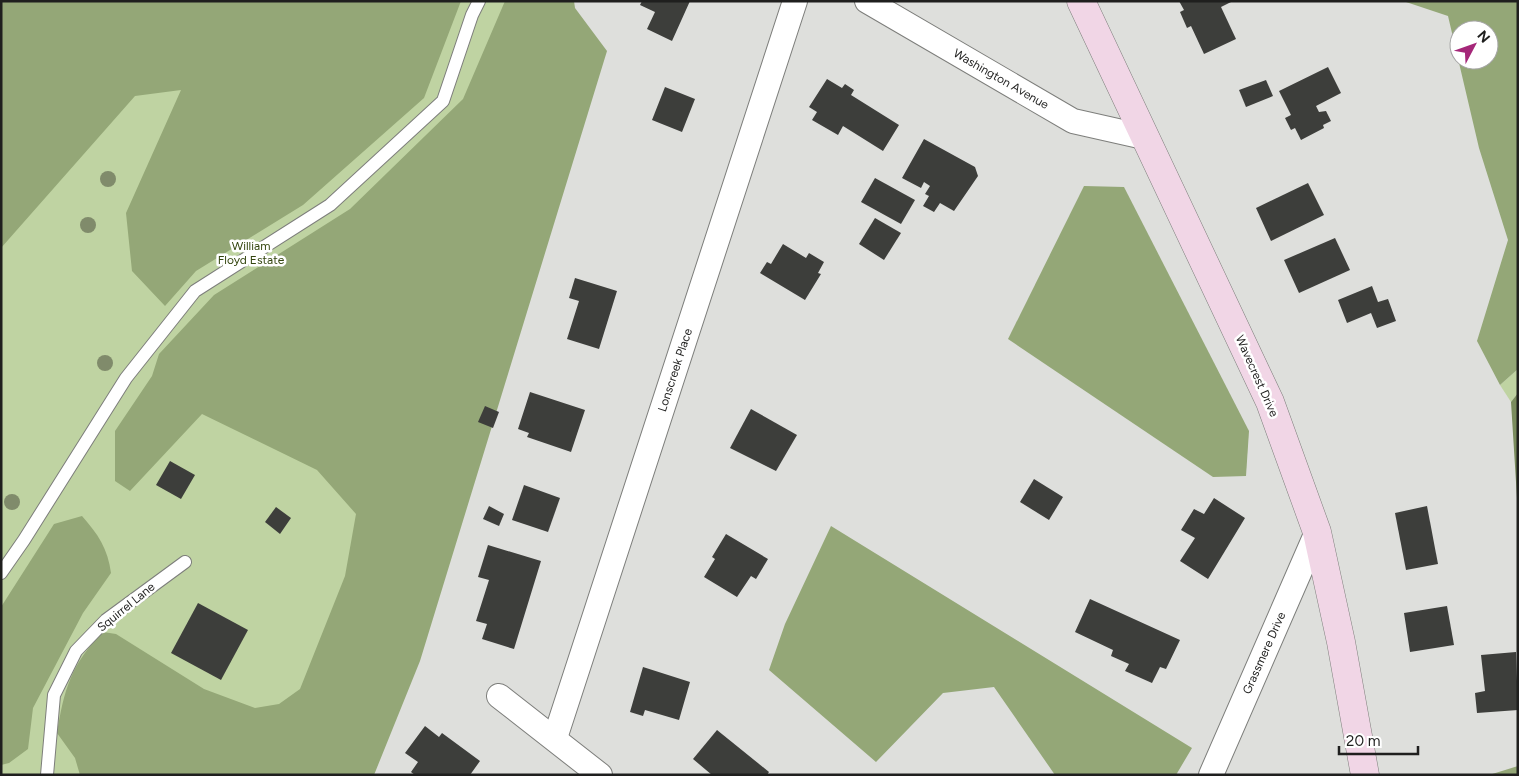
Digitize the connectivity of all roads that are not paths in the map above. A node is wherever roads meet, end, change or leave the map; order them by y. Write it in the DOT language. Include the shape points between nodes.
graph roads {
  1 [pos="479,1"];
  2 [pos="795,1"];
  3 [pos="867,1"];
  4 [pos="1081,1"];
  5 [pos="1144,137"];
  6 [pos="1317,532"];
  7 [pos="185,562"];
  8 [pos="1,573"];
  9 [pos="500,696"];
  10 [pos="555,738"];
  11 [pos="47,775"];
  12 [pos="600,775"];
  13 [pos="1210,775"];
  14 [pos="1365,775"];
  1 -- 8 [label="lane" via="443,101 330,205 195,291 126,378"];
  2 -- 10 [label="street, Lonscreek Place"];
  3 -- 5 [label="street, Washington Avenue" via="1073,121"];
  4 -- 5 [label="street, Wavecrest Drive"];
  5 -- 6 [label="street, Wavecrest Drive" via="1270,402"];
  6 -- 13 [label="street, Grassmere Drive"];
  6 -- 14 [label="street, Wavecrest Drive"];
  7 -- 11 [label="lane, Squirrel Lane" via="106,620 76,651 54,695"];
  9 -- 10 [label="street"];
  10 -- 12 [label="street"];
}
